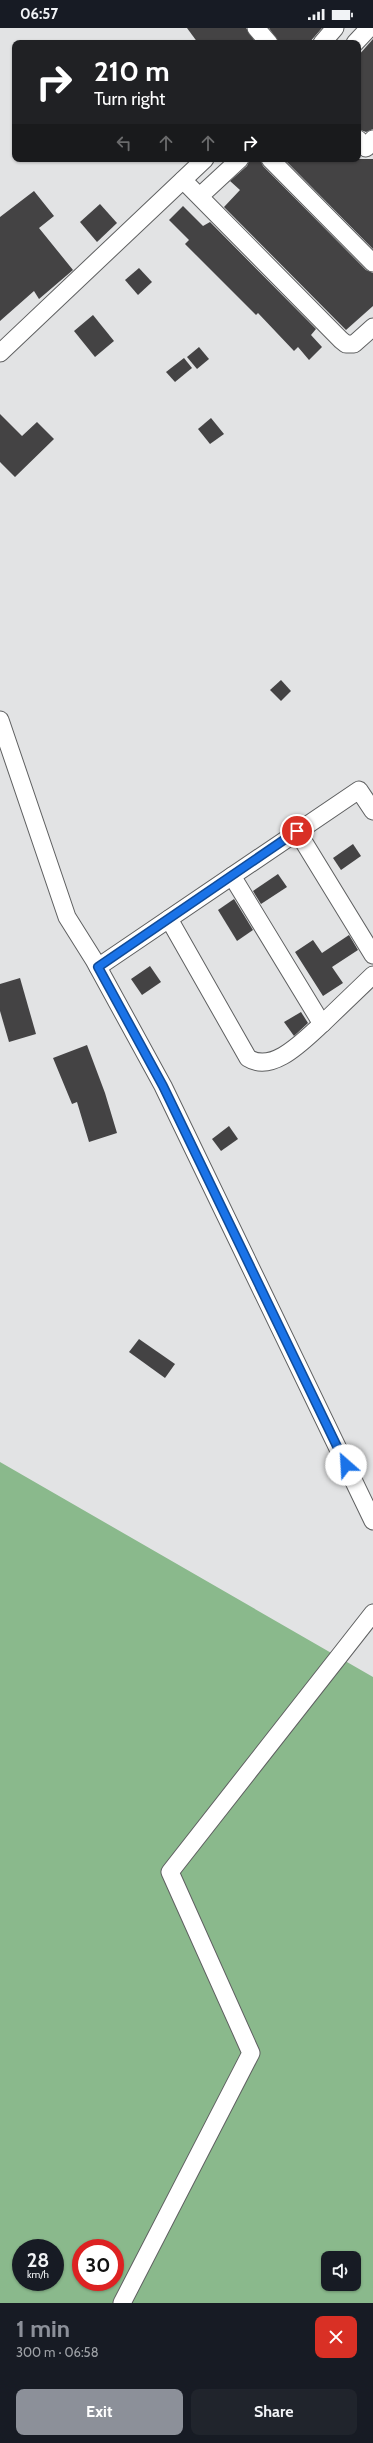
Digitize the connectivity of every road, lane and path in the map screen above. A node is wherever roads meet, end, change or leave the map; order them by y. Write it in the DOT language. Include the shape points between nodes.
graph roads {
  1 [pos="256,28"];
  2 [pos="335,28"];
  3 [pos="369,28"];
  4 [pos="266,40"];
  5 [pos="325,40"];
  6 [pos="358,40"];
  7 [pos="202,162"];
  8 [pos="237,162"];
  9 [pos="273,162"];
  10 [pos="183,180"];
  11 [pos="200,196"];
  12 [pos="373,263"];
  13 [pos="373,327"];
  14 [pos="0,352"];
  15 [pos="0,720"];
  16 [pos="373,811"];
  17 [pos="297,831"];
  18 [pos="232,876"];
  19 [pos="169,918"];
  20 [pos="373,955"];
  21 [pos="96,964"];
  22 [pos="373,975"];
  23 [pos="322,1024"];
  24 [pos="373,1521"];
  25 [pos="373,1613"];
  26 [pos="122,2303"];
  1 -- 4 [label="street"];
  2 -- 5 [label="street"];
  3 -- 6 [label="street"];
  7 -- 10 [label="street"];
  8 -- 11 [label="street"];
  9 -- 12 [label="street"];
  10 -- 11 [label="street"];
  10 -- 14 [label="street"];
  11 -- 13 [label="street" via="346,344 354,344"];
  15 -- 21 [label="street" via="67,917"];
  16 -- 17 [label="street" via="359,790"];
  17 -- 18 [label="street"];
  17 -- 20 [label="street"];
  18 -- 19 [label="street"];
  18 -- 23 [label="street"];
  19 -- 21 [label="street"];
  19 -- 23 [label="street" via="248,1058 259,1063 279,1058"];
  21 -- 24 [label="street" via="163,1086"];
  22 -- 23 [label="street"];
  25 -- 26 [label="street" via="170,1872 251,2053"];
}
